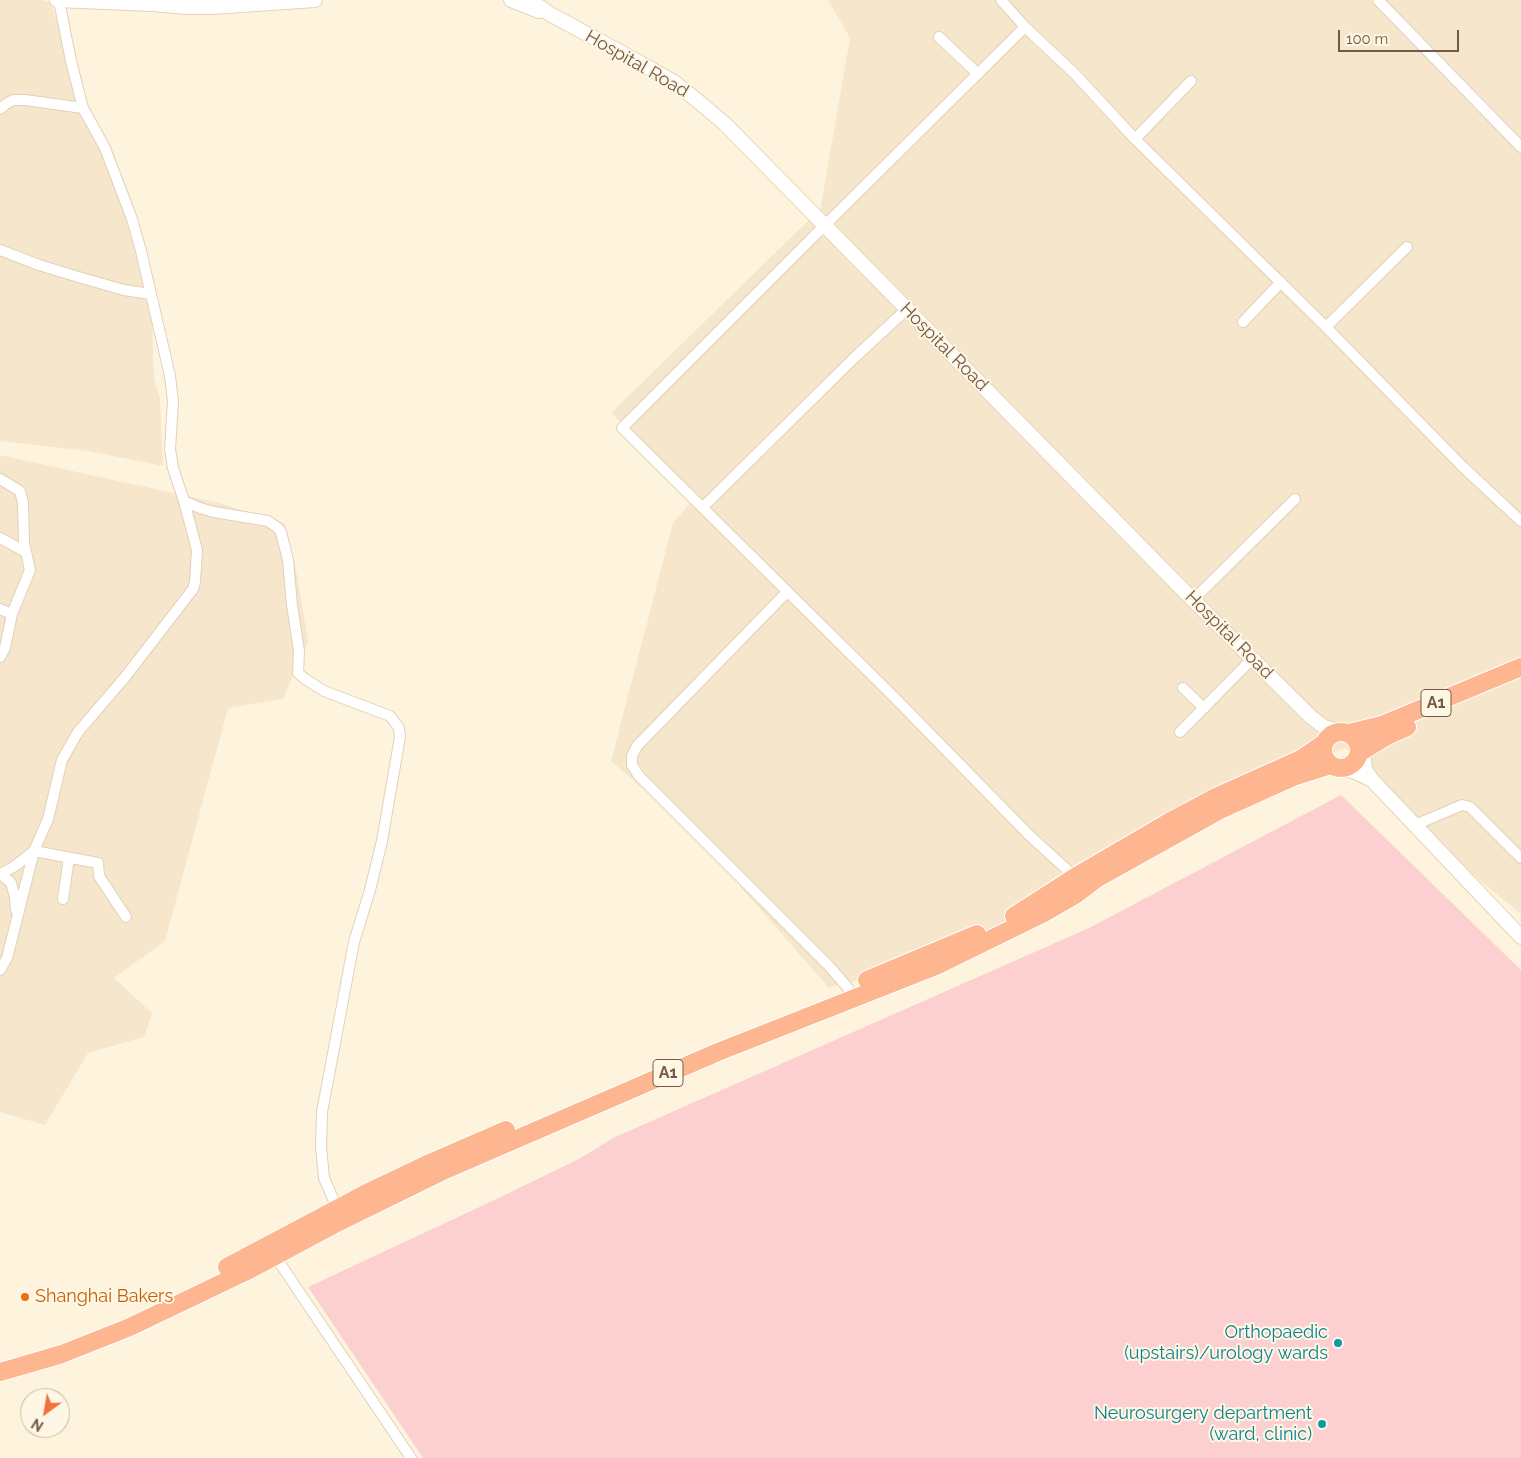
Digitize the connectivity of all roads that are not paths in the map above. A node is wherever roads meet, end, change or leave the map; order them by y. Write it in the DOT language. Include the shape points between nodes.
graph roads {
  1 [pos="60,0"];
  2 [pos="511,0"];
  3 [pos="530,0"];
  4 [pos="1001,0"];
  5 [pos="1378,0"];
  6 [pos="306,1"];
  7 [pos="186,4"];
  8 [pos="550,14"];
  9 [pos="1025,27"];
  10 [pos="940,37"];
  11 [pos="978,74"];
  12 [pos="1191,81"];
  13 [pos="83,108"];
  14 [pos="0,109"];
  15 [pos="1135,140"];
  16 [pos="1521,147"];
  17 [pos="824,226"];
  18 [pos="1407,247"];
  19 [pos="0,250"];
  20 [pos="1282,282"];
  21 [pos="150,294"];
  22 [pos="907,309"];
  23 [pos="1243,322"];
  24 [pos="1326,327"];
  25 [pos="0,479"];
  26 [pos="1295,499"];
  27 [pos="184,501"];
  28 [pos="703,507"];
  29 [pos="1521,521"];
  30 [pos="0,538"];
  31 [pos="26,552"];
  32 [pos="787,592"];
  33 [pos="1193,600"];
  34 [pos="0,609"];
  35 [pos="12,614"];
  36 [pos="0,657"];
  37 [pos="1252,659"];
  38 [pos="1521,668"];
  39 [pos="1521,679"];
  40 [pos="1183,688"];
  41 [pos="1204,708"];
  42 [pos="1311,717"];
  43 [pos="1180,732"];
  44 [pos="1344,732"];
  45 [pos="1324,744"];
  46 [pos="1361,755"];
  47 [pos="1337,767"];
  48 [pos="1372,780"];
  49 [pos="1415,825"];
  50 [pos="34,851"];
  51 [pos="69,858"];
  52 [pos="1521,858"];
  53 [pos="1,874"];
  54 [pos="1074,877"];
  55 [pos="62,899"];
  56 [pos="126,917"];
  57 [pos="16,921"];
  58 [pos="1521,937"];
  59 [pos="0,970"];
  60 [pos="848,988"];
  61 [pos="337,1208"];
  62 [pos="275,1256"];
  63 [pos="0,1362"];
  64 [pos="0,1372"];
  65 [pos="410,1458"];
  1 -- 7 [label="street"];
  1 -- 13 [label="street"];
  2 -- 8 [label="street"];
  3 -- 8 [label="street"];
  4 -- 9 [label="street"];
  5 -- 16 [label="street"];
  6 -- 7 [label="street"];
  8 -- 17 [label="street, Hospital Road" via="674,82 725,124"];
  9 -- 11 [label="street"];
  9 -- 15 [label="street" via="1075,74"];
  10 -- 11 [label="street"];
  11 -- 17 [label="street"];
  12 -- 15 [label="street"];
  13 -- 14 [label="street" via="13,100"];
  13 -- 21 [label="street" via="105,148 132,219"];
  15 -- 20 [label="street"];
  17 -- 22 [label="street, Hospital Road"];
  17 -- 28 [label="street" via="622,428"];
  18 -- 24 [label="street"];
  19 -- 21 [label="street" via="124,290"];
  20 -- 23 [label="street"];
  20 -- 24 [label="street"];
  21 -- 27 [label="street" via="170,376 173,401 170,450"];
  22 -- 28 [label="street"];
  22 -- 33 [label="street, Hospital Road"];
  24 -- 29 [label="street" via="1462,466"];
  25 -- 31 [label="street" via="20,491"];
  26 -- 33 [label="street"];
  27 -- 50 [label="street" via="197,550 196,582 126,676 78,732 62,760 48,819"];
  27 -- 61 [label="street" via="214,512 268,522 278,528 288,560 299,651 298,673 324,691 390,716 399,728 382,841 354,942 322,1112 324,1178"];
  28 -- 32 [label="street"];
  30 -- 31 [label="street"];
  31 -- 35 [label="street" via="30,570"];
  32 -- 54 [label="street"];
  32 -- 60 [label="street" via="637,746 632,765 639,776"];
  33 -- 37 [label="street, Hospital Road"];
  34 -- 35 [label="street"];
  35 -- 36 [label="street"];
  37 -- 41 [label="street"];
  37 -- 42 [label="street, Hospital Road"];
  38 -- 44 [label="highway, A1" via="1382,725"];
  39 -- 46 [label="highway, A1" via="1376,742"];
  40 -- 41 [label="street"];
  41 -- 43 [label="street"];
  42 -- 44 [label="street" via="1324,727"];
  42 -- 45 [label="street"];
  44 -- 45 [label="highway" via="1332,734"];
  44 -- 46 [label="highway" via="1358,743"];
  45 -- 47 [label="highway" via="1324,757"];
  45 -- 54 [label="highway, A1" via="1297,761 1216,797"];
  46 -- 47 [label="highway" via="1354,763"];
  46 -- 48 [label="street"];
  47 -- 48 [label="street"];
  47 -- 62 [label="highway, A1" via="1293,777 1222,809 1104,874 1044,913 936,966 718,1052 541,1128 393,1195"];
  48 -- 49 [label="street"];
  49 -- 52 [label="street" via="1462,805 1470,807"];
  49 -- 58 [label="street"];
  50 -- 51 [label="street"];
  50 -- 53 [label="street"];
  50 -- 57 [label="street"];
  51 -- 55 [label="street"];
  51 -- 56 [label="street" via="98,863 99,876"];
  53 -- 57 [label="street" via="11,883"];
  54 -- 60 [label="highway, A1" via="1019,914"];
  57 -- 59 [label="street" via="7,958"];
  60 -- 61 [label="highway, A1" via="499,1133"];
  61 -- 63 [label="highway, A1" via="243,1259 104,1326"];
  62 -- 64 [label="highway, A1" via="130,1327 62,1354"];
  62 -- 65 [label="street"];
}
